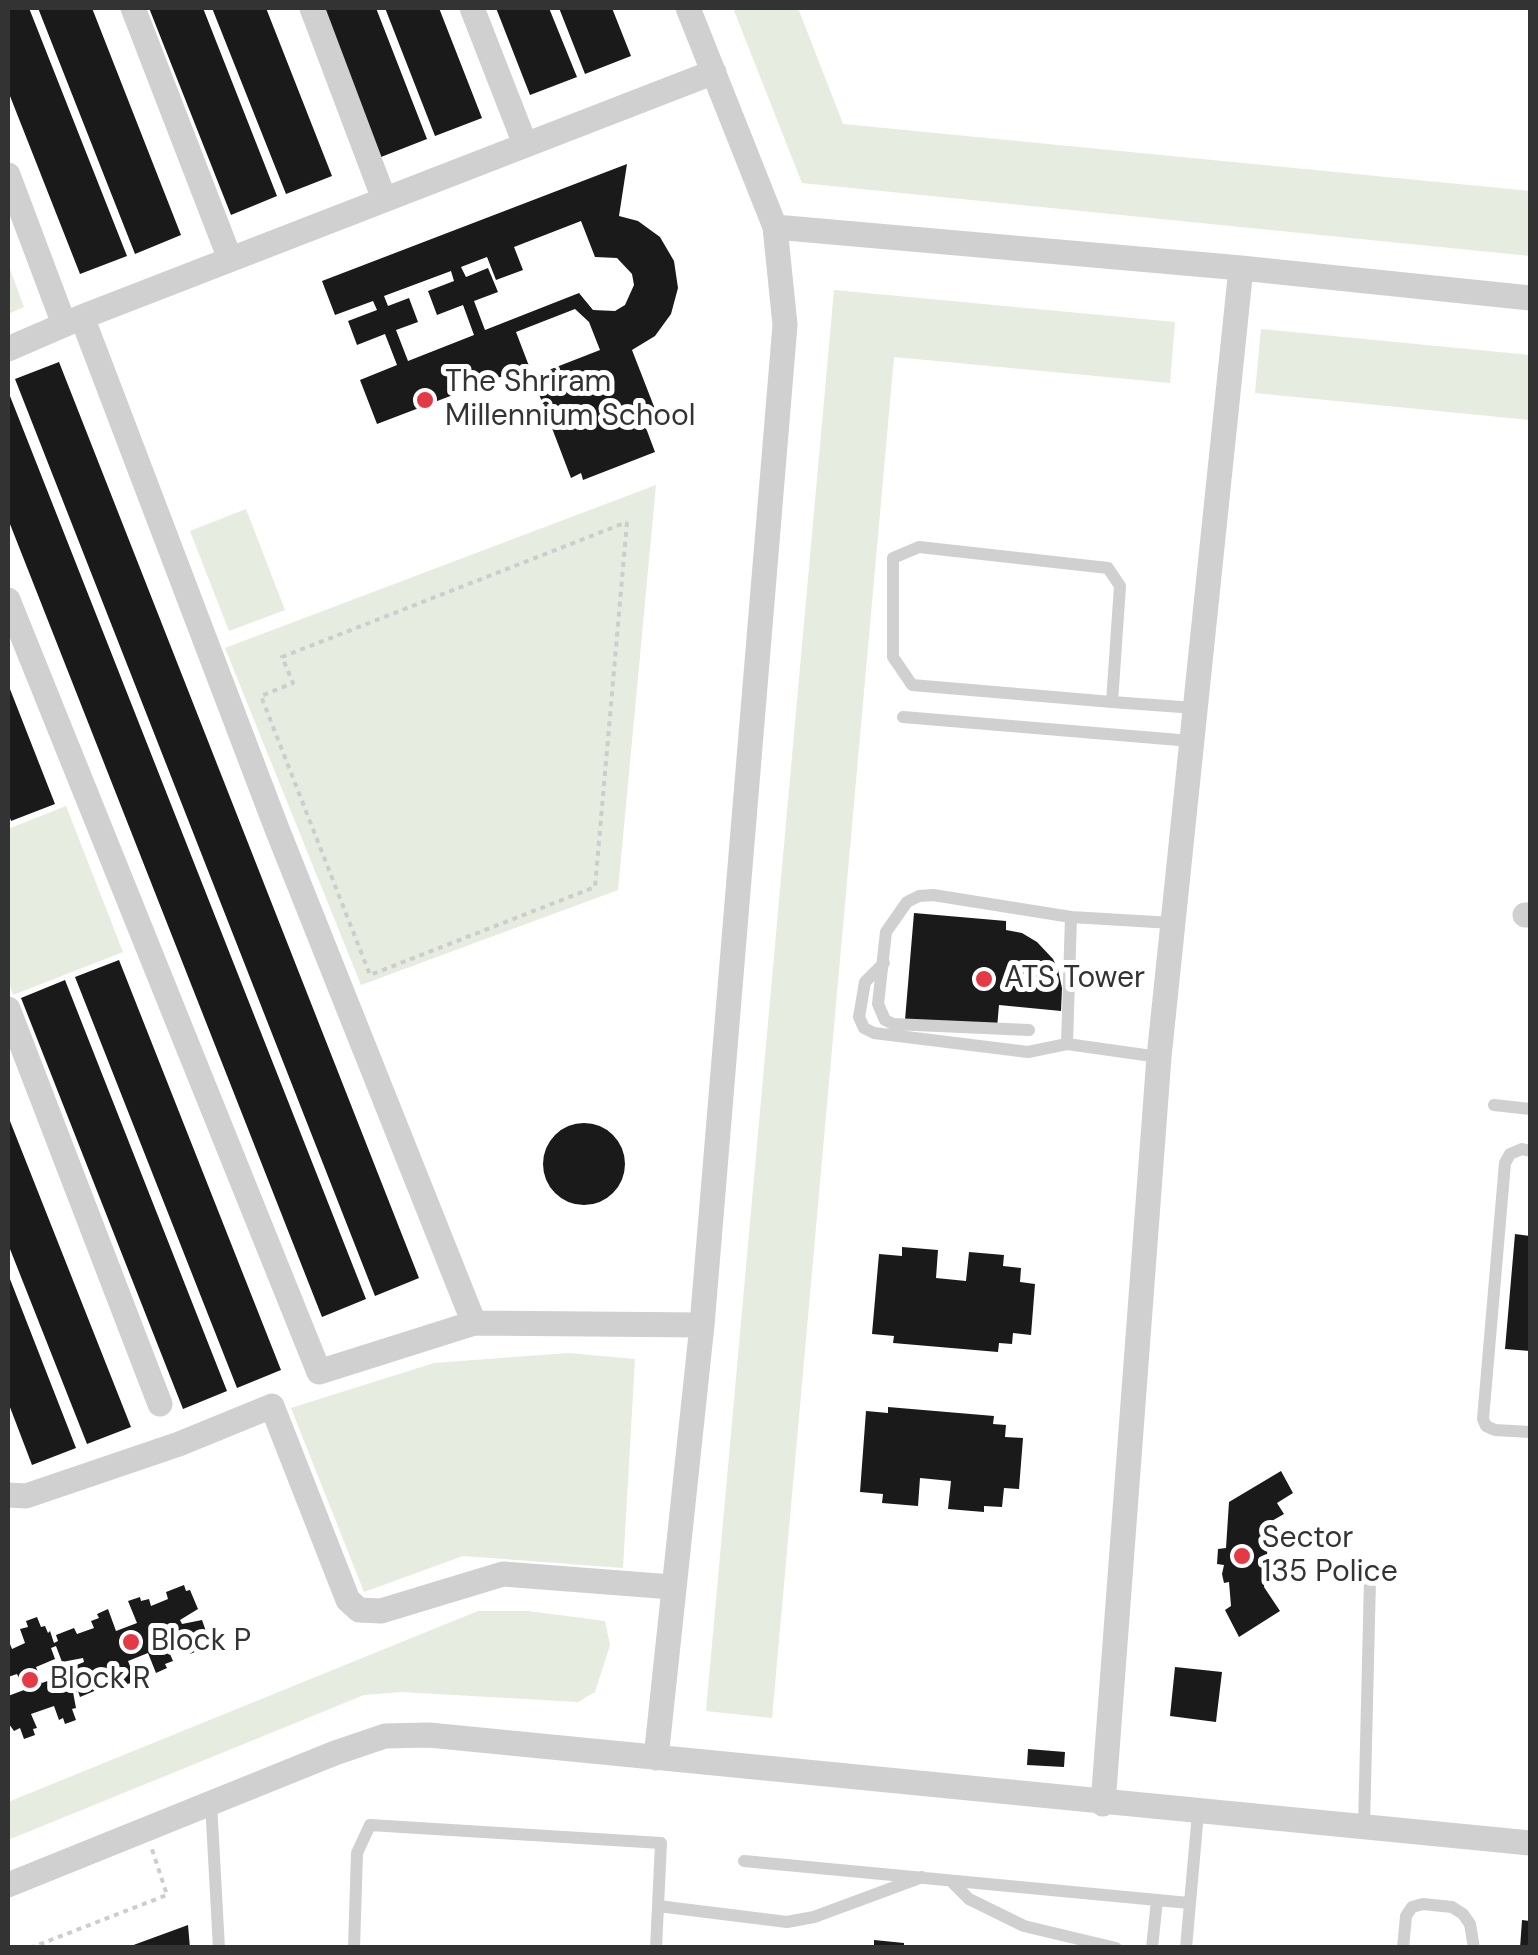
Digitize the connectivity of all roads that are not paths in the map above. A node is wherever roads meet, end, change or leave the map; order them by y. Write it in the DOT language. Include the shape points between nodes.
graph roads {
  1 [pos="132,8"];
  2 [pos="312,8"];
  3 [pos="472,8"];
  4 [pos="688,8"];
  5 [pos="714,72"];
  6 [pos="525,144"];
  7 [pos="8,175"];
  8 [pos="384,199"];
  9 [pos="775,227"];
  10 [pos="230,259"];
  11 [pos="1241,268"];
  12 [pos="1530,298"];
  13 [pos="73,320"];
  14 [pos="8,350"];
  15 [pos="8,600"];
  16 [pos="1112,702"];
  17 [pos="1194,708"];
  18 [pos="903,718"];
  19 [pos="1191,741"];
  20 [pos="1071,916"];
  21 [pos="1172,923"];
  22 [pos="884,963"];
  23 [pos="8,1009"];
  24 [pos="1029,1030"];
  25 [pos="1067,1044"];
  26 [pos="1158,1057"];
  27 [pos="1494,1105"];
  28 [pos="1530,1108"];
  29 [pos="1530,1150"];
  30 [pos="474,1323"];
  31 [pos="702,1325"];
  32 [pos="160,1404"];
  33 [pos="1530,1432"];
  34 [pos="8,1495"];
  35 [pos="1370,1579"];
  36 [pos="672,1587"];
  37 [pos="656,1758"];
  38 [pos="211,1802"];
  39 [pos="1103,1804"];
  40 [pos="1198,1812"];
  41 [pos="1364,1828"];
  42 [pos="1530,1844"];
  43 [pos="744,1861"];
  44 [pos="922,1877"];
  45 [pos="951,1881"];
  46 [pos="8,1885"];
  47 [pos="1157,1900"];
  48 [pos="1190,1903"];
  49 [pos="658,1906"];
  50 [pos="219,1948"];
  51 [pos="354,1948"];
  52 [pos="656,1948"];
  53 [pos="1116,1948"];
  54 [pos="1152,1948"];
  55 [pos="1186,1948"];
  56 [pos="1403,1948"];
  57 [pos="1474,1948"];
  1 -- 10 [label="street"];
  2 -- 8 [label="street"];
  3 -- 6 [label="street"];
  4 -- 5 [label="street"];
  5 -- 6 [label="street"];
  5 -- 9 [label="street"];
  6 -- 8 [label="street"];
  7 -- 13 [label="street"];
  8 -- 10 [label="street"];
  9 -- 11 [label="street"];
  9 -- 31 [label="street" via="785,324"];
  10 -- 13 [label="street"];
  11 -- 12 [label="street"];
  11 -- 17 [label="street"];
  13 -- 14 [label="street"];
  13 -- 30 [label="street"];
  15 -- 30 [label="street" via="318,1372"];
  16 -- 16 [label="lane" via="912,685 893,657 894,558 919,547 1108,568 1120,586"];
  16 -- 17 [label="lane"];
  17 -- 19 [label="street"];
  18 -- 19 [label="lane"];
  19 -- 21 [label="street"];
  20 -- 21 [label="lane"];
  20 -- 22 [label="lane" via="920,896 907,902 886,932"];
  20 -- 25 [label="lane"];
  21 -- 26 [label="street"];
  22 -- 24 [label="lane" via="879,1012 893,1024"];
  22 -- 25 [label="lane" via="864,982 859,1017 874,1034 1028,1052"];
  23 -- 32 [label="street"];
  25 -- 26 [label="lane"];
  26 -- 39 [label="street"];
  27 -- 28 [label="lane"];
  29 -- 33 [label="lane" via="1510,1154 1505,1163 1484,1419 1495,1430"];
  30 -- 31 [label="street"];
  31 -- 36 [label="street"];
  34 -- 36 [label="street" via="26,1496 272,1406 348,1600 359,1610 381,1611 503,1574"];
  35 -- 41 [label="lane"];
  36 -- 37 [label="street"];
  37 -- 38 [label="street" via="386,1736"];
  37 -- 39 [label="street"];
  38 -- 46 [label="street"];
  38 -- 50 [label="lane"];
  39 -- 40 [label="street"];
  40 -- 41 [label="street"];
  40 -- 48 [label="lane"];
  41 -- 42 [label="street"];
  43 -- 44 [label="lane"];
  44 -- 45 [label="lane"];
  44 -- 49 [label="lane" via="787,1922"];
  45 -- 47 [label="lane"];
  45 -- 53 [label="lane" via="969,1900 1024,1926"];
  47 -- 48 [label="lane"];
  47 -- 54 [label="lane"];
  48 -- 55 [label="lane"];
  49 -- 51 [label="lane" via="661,1843 370,1825 357,1853"];
  49 -- 52 [label="lane"];
  56 -- 57 [label="lane" via="1406,1916 1424,1904 1463,1914"];
}
